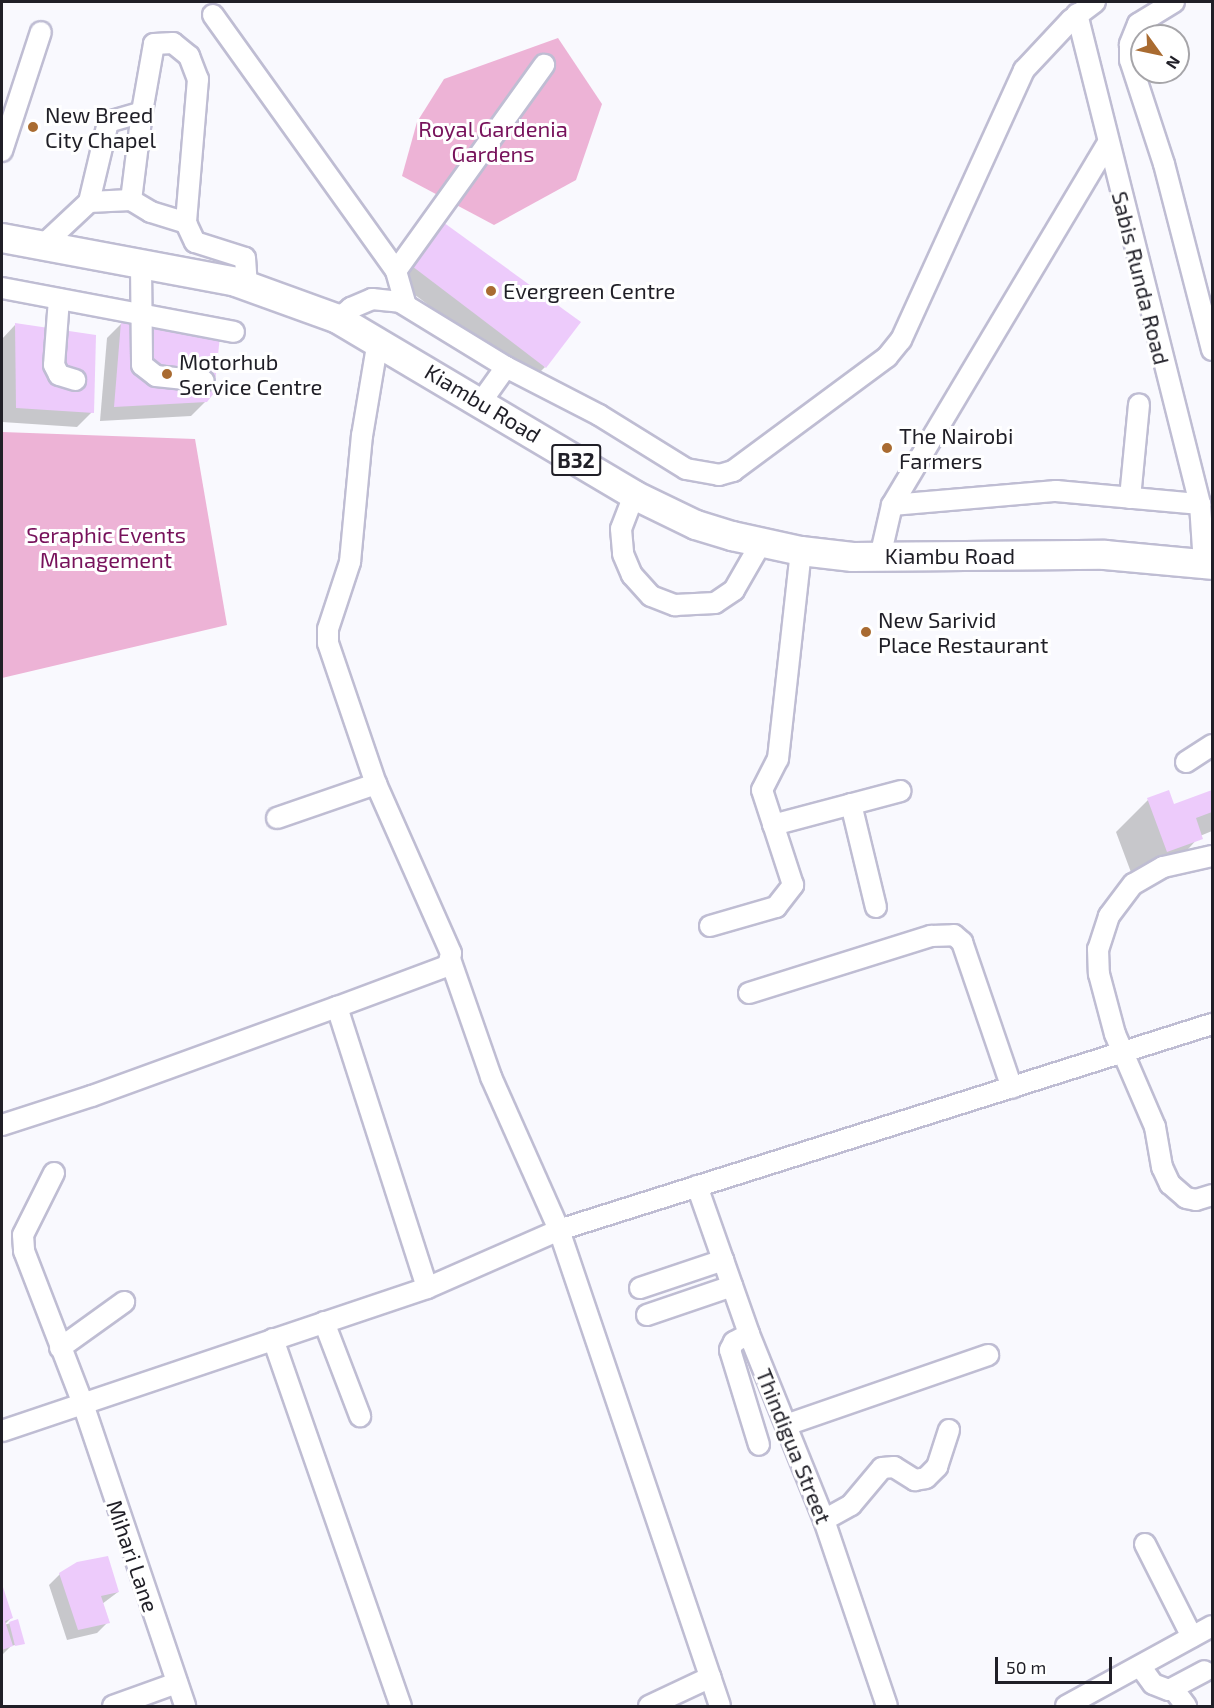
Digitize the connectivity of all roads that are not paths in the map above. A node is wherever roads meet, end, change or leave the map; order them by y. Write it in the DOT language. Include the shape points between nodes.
graph roads {
  1 [pos="1095,2"];
  2 [pos="1173,2"];
  3 [pos="1071,12"];
  4 [pos="213,15"];
  5 [pos="41,32"];
  6 [pos="544,65"];
  7 [pos="142,112"];
  8 [pos="1107,145"];
  9 [pos="2,151"];
  10 [pos="131,200"];
  11 [pos="89,202"];
  12 [pos="186,223"];
  13 [pos="2,238"];
  14 [pos="42,246"];
  15 [pos="141,265"];
  16 [pos="396,271"];
  17 [pos="247,286"];
  18 [pos="2,288"];
  19 [pos="59,299"];
  20 [pos="406,305"];
  21 [pos="139,314"];
  22 [pos="338,319"];
  23 [pos="234,332"];
  24 [pos="378,340"];
  25 [pos="1212,350"];
  26 [pos="506,368"];
  27 [pos="75,380"];
  28 [pos="204,381"];
  29 [pos="481,402"];
  30 [pos="1139,404"];
  31 [pos="634,495"];
  32 [pos="1130,498"];
  33 [pos="1200,504"];
  34 [pos="892,505"];
  35 [pos="761,543"];
  36 [pos="801,551"];
  37 [pos="880,557"];
  38 [pos="1208,564"];
  39 [pos="1212,745"];
  40 [pos="1186,762"];
  41 [pos="376,784"];
  42 [pos="901,791"];
  43 [pos="851,804"];
  44 [pos="277,818"];
  45 [pos="773,825"];
  46 [pos="1212,856"];
  47 [pos="876,907"];
  48 [pos="710,926"];
  49 [pos="450,959"];
  50 [pos="749,993"];
  51 [pos="337,1006"];
  52 [pos="1212,1024"];
  53 [pos="1125,1053"];
  54 [pos="1012,1088"];
  55 [pos="2,1125"];
  56 [pos="54,1173"];
  57 [pos="697,1186"];
  58 [pos="1212,1195"];
  59 [pos="559,1230"];
  60 [pos="723,1260"];
  61 [pos="732,1286"];
  62 [pos="427,1288"];
  63 [pos="640,1288"];
  64 [pos="124,1302"];
  65 [pos="647,1315"];
  66 [pos="324,1322"];
  67 [pos="749,1334"];
  68 [pos="273,1339"];
  69 [pos="60,1348"];
  70 [pos="988,1355"];
  71 [pos="83,1404"];
  72 [pos="360,1416"];
  73 [pos="786,1425"];
  74 [pos="949,1430"];
  75 [pos="2,1431"];
  76 [pos="759,1445"];
  77 [pos="824,1521"];
  78 [pos="1145,1544"];
  79 [pos="1212,1626"];
  80 [pos="1192,1637"];
  81 [pos="1140,1666"];
  82 [pos="1204,1671"];
  83 [pos="711,1677"];
  84 [pos="177,1683"];
  85 [pos="1173,1690"];
  86 [pos="113,1707"];
  87 [pos="185,1707"];
  88 [pos="401,1707"];
  89 [pos="649,1707"];
  90 [pos="720,1707"];
  91 [pos="887,1707"];
  92 [pos="1066,1707"];
  93 [pos="1186,1707"];
  1 -- 3 [label="street"];
  2 -- 25 [label="street" via="1138,24 1130,44 1131,60 1164,164"];
  3 -- 8 [label="street, Sabis Runda Road"];
  3 -- 26 [label="street" via="1013,90 901,340 887,357 733,471 718,475 686,469 598,415"];
  4 -- 16 [label="street"];
  5 -- 9 [label="street"];
  6 -- 16 [label="street"];
  7 -- 10 [label="street"];
  7 -- 11 [label="street" via="108,122"];
  7 -- 12 [label="street" via="154,44 173,43 189,56 198,79"];
  8 -- 33 [label="street, Sabis Runda Road"];
  8 -- 34 [label="street"];
  10 -- 11 [label="street"];
  10 -- 12 [label="street" via="151,212"];
  11 -- 14 [label="street"];
  12 -- 17 [label="street" via="195,242 245,258"];
  13 -- 14 [label="highway, Kiambu Road / B32"];
  14 -- 15 [label="highway, Kiambu Road / B32"];
  15 -- 17 [label="highway, Kiambu Road / B32"];
  15 -- 21 [label="street"];
  16 -- 20 [label="street"];
  17 -- 22 [label="highway, Kiambu Road / B32"];
  18 -- 19 [label="street"];
  19 -- 21 [label="street"];
  19 -- 27 [label="street" via="54,365 59,375"];
  20 -- 22 [label="street" via="384,298 372,299"];
  20 -- 26 [label="street"];
  21 -- 23 [label="street"];
  21 -- 28 [label="street" via="140,355 148,371 156,376"];
  22 -- 24 [label="highway, Kiambu Road / B32"];
  24 -- 29 [label="highway, Kiambu Road / B32"];
  24 -- 41 [label="street" via="362,436 350,562 328,629 328,643"];
  26 -- 29 [label="street"];
  29 -- 31 [label="highway, Kiambu Road / B32"];
  30 -- 32 [label="street"];
  31 -- 35 [label="highway, Kiambu Road / B32" via="696,525"];
  31 -- 35 [label="street" via="621,529 623,554 632,575 651,596 675,605 715,603 734,590"];
  32 -- 33 [label="street"];
  32 -- 34 [label="street" via="1056,491 946,497"];
  33 -- 38 [label="street, Sabis Runda Road"];
  34 -- 37 [label="street"];
  35 -- 36 [label="highway, Kiambu Road / B32"];
  36 -- 37 [label="highway, Kiambu Road / B32"];
  36 -- 45 [label="street" via="778,759 762,790"];
  37 -- 38 [label="highway, Kiambu Road / B32" via="1105,555"];
  39 -- 40 [label="street"];
  41 -- 44 [label="street"];
  41 -- 49 [label="street"];
  42 -- 43 [label="street"];
  43 -- 45 [label="street"];
  43 -- 47 [label="street"];
  45 -- 48 [label="street" via="792,875 790,893 776,907"];
  46 -- 53 [label="street" via="1164,867 1133,884 1109,916 1100,937 1099,974 1115,1034"];
  49 -- 51 [label="street" via="447,966"];
  49 -- 59 [label="street" via="491,1077"];
  50 -- 54 [label="street" via="932,936 954,935 962,942"];
  51 -- 55 [label="street"];
  51 -- 62 [label="street"];
  52 -- 53 [label="street"];
  53 -- 54 [label="street"];
  53 -- 58 [label="street" via="1155,1127 1162,1167 1170,1184 1186,1198 1196,1200"];
  54 -- 57 [label="street"];
  56 -- 69 [label="street, Mihari Lane" via="22,1235 24,1251"];
  57 -- 59 [label="street"];
  57 -- 60 [label="street, Thindigua Street"];
  59 -- 62 [label="street"];
  59 -- 83 [label="street"];
  60 -- 61 [label="street, Thindigua Street"];
  60 -- 63 [label="street"];
  61 -- 65 [label="street"];
  61 -- 67 [label="street, Thindigua Street"];
  62 -- 66 [label="street"];
  64 -- 69 [label="street"];
  66 -- 68 [label="street"];
  66 -- 72 [label="street"];
  67 -- 73 [label="street, Thindigua Street"];
  67 -- 76 [label="street" via="734,1342 730,1350"];
  68 -- 71 [label="street"];
  68 -- 88 [label="street"];
  69 -- 71 [label="street, Mihari Lane"];
  70 -- 73 [label="street"];
  71 -- 75 [label="street"];
  71 -- 84 [label="street, Mihari Lane"];
  73 -- 77 [label="street, Thindigua Street"];
  74 -- 77 [label="street" via="937,1467 926,1478 915,1480 894,1467 882,1468 851,1505"];
  77 -- 91 [label="street, Thindigua Street"];
  78 -- 80 [label="street"];
  79 -- 80 [label="street"];
  80 -- 81 [label="street"];
  81 -- 85 [label="street" via="1157,1686"];
  81 -- 92 [label="street"];
  82 -- 85 [label="street"];
  83 -- 89 [label="street"];
  83 -- 90 [label="street"];
  84 -- 86 [label="street"];
  84 -- 87 [label="street, Mihari Lane"];
  85 -- 93 [label="street"];
}
